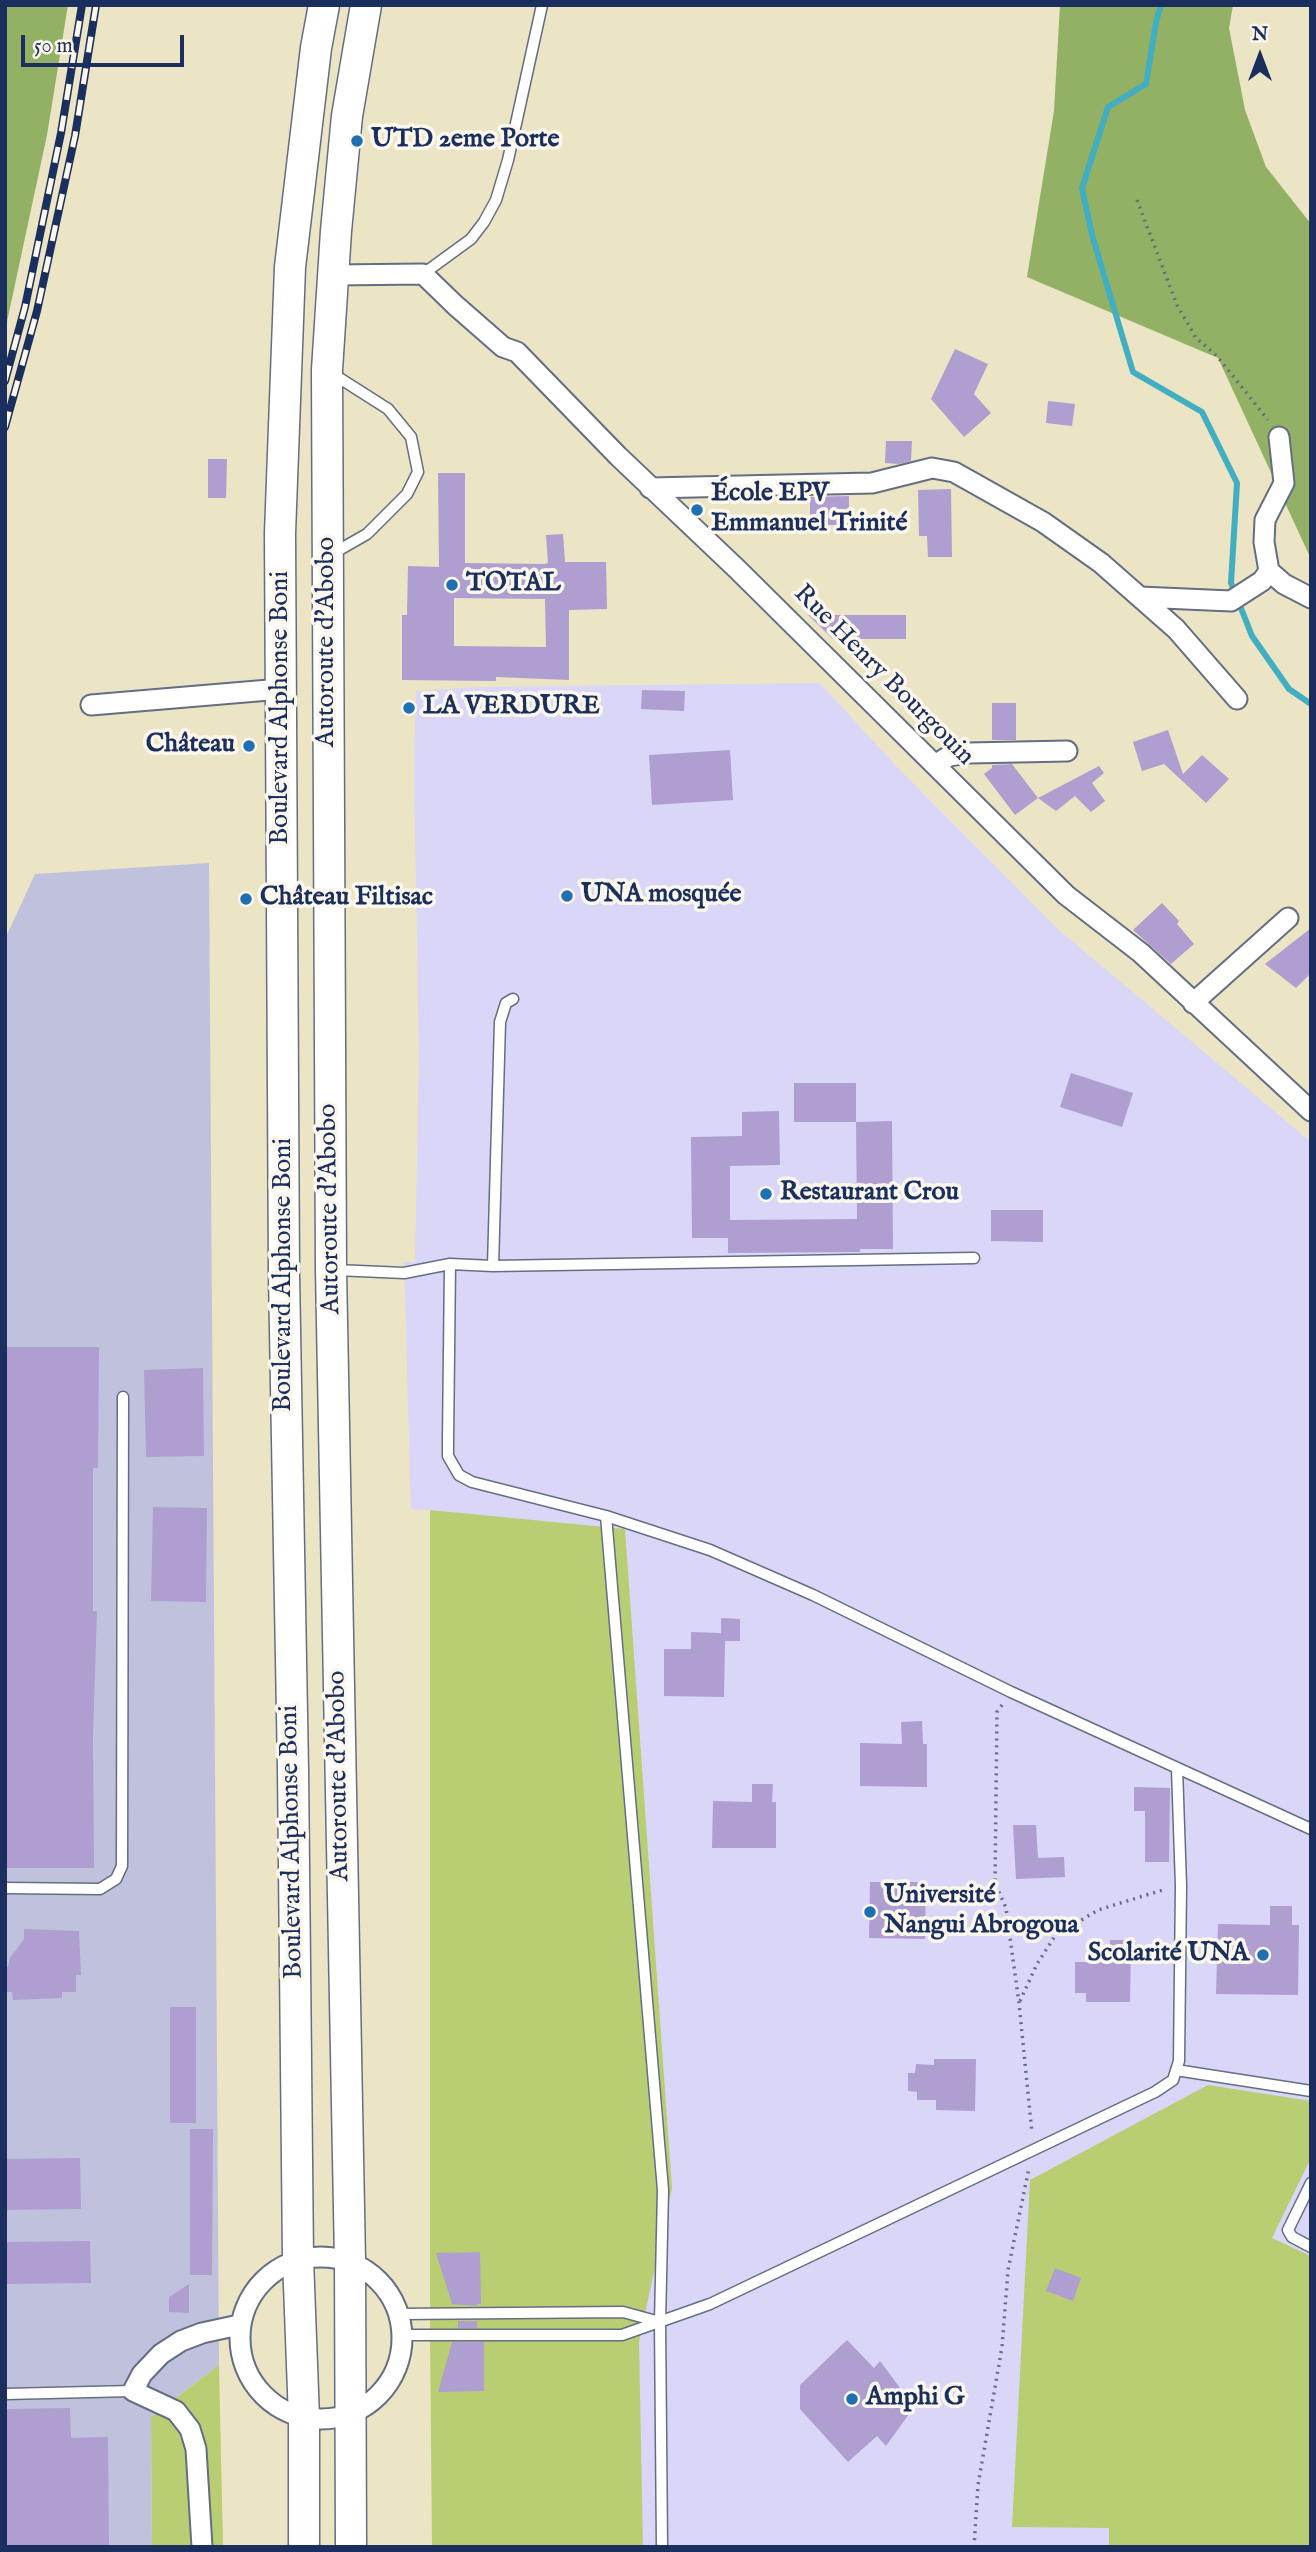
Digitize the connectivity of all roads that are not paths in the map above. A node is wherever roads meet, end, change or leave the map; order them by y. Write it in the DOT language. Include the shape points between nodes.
graph roads {
  1 [pos="324,5"];
  2 [pos="366,5"];
  3 [pos="542,5"];
  4 [pos="424,274"];
  5 [pos="333,275"];
  6 [pos="327,370"];
  7 [pos="1279,437"];
  8 [pos="650,488"];
  9 [pos="328,557"];
  10 [pos="1266,576"];
  11 [pos="1140,597"];
  12 [pos="1311,598"];
  13 [pos="281,689"];
  14 [pos="1237,699"];
  15 [pos="91,705"];
  16 [pos="1067,751"];
  17 [pos="935,765"];
  18 [pos="1288,918"];
  19 [pos="513,999"];
  20 [pos="1193,1003"];
  21 [pos="1311,1111"];
  22 [pos="974,1258"];
  23 [pos="450,1264"];
  24 [pos="493,1266"];
  25 [pos="331,1270"];
  26 [pos="123,1397"];
  27 [pos="606,1516"];
  28 [pos="1177,1768"];
  29 [pos="1311,1829"];
  30 [pos="5,1888"];
  31 [pos="1176,2070"];
  32 [pos="1311,2091"];
  33 [pos="1311,2183"];
  34 [pos="1311,2247"];
  35 [pos="298,2259"];
  36 [pos="350,2261"];
  37 [pos="400,2314"];
  38 [pos="660,2322"];
  39 [pos="239,2325"];
  40 [pos="403,2335"];
  41 [pos="133,2390"];
  42 [pos="5,2394"];
  43 [pos="349,2415"];
  44 [pos="304,2418"];
  45 [pos="202,2547"];
  46 [pos="304,2547"];
  47 [pos="351,2547"];
  48 [pos="662,2547"];
  1 -- 13 [label="main road, Boulevard Alphonse Boni" via="290,267 280,533"];
  2 -- 5 [label="main road, Autoroute d'Abobo" via="347,116"];
  3 -- 4 [label="lane" via="496,200 471,239"];
  4 -- 5 [label="street"];
  4 -- 8 [label="street, Rue Henry Bourgouin" via="503,347 517,352"];
  5 -- 6 [label="main road, Autoroute d'Abobo"];
  6 -- 9 [label="main road, Autoroute d'Abobo"];
  6 -- 9 [label="lane" via="387,410 411,437 418,471 407,494 367,534"];
  7 -- 10 [label="street" via="1284,483 1265,520"];
  8 -- 11 [label="street" via="872,483 932,468 954,472 1043,523"];
  8 -- 17 [label="street, Rue Henry Bourgouin"];
  9 -- 25 [label="main road, Autoroute d'Abobo"];
  10 -- 11 [label="street" via="1231,601"];
  10 -- 12 [label="street"];
  11 -- 14 [label="street" via="1176,629"];
  13 -- 15 [label="street"];
  13 -- 35 [label="main road, Boulevard Alphonse Boni"];
  16 -- 17 [label="street" via="969,753 948,756"];
  17 -- 20 [label="street, Rue Henry Bourgouin" via="1066,895 1141,953"];
  18 -- 20 [label="street"];
  19 -- 24 [label="lane" via="506,1003 500,1022"];
  20 -- 21 [label="street, Rue Henry Bourgouin"];
  22 -- 24 [label="lane"];
  23 -- 24 [label="lane"];
  23 -- 25 [label="lane" via="404,1273"];
  23 -- 27 [label="lane" via="448,1441 452,1466 472,1482"];
  25 -- 36 [label="main road, Autoroute d'Abobo"];
  26 -- 30 [label="lane" via="122,1866 116,1879 100,1889"];
  27 -- 28 [label="lane" via="710,1550 813,1595"];
  27 -- 38 [label="lane" via="663,2190"];
  28 -- 29 [label="lane"];
  28 -- 31 [label="lane" via="1181,1886 1180,2061"];
  31 -- 32 [label="lane"];
  31 -- 38 [label="lane" via="1173,2080 1155,2092 710,2304"];
  33 -- 34 [label="lane" via="1288,2230"];
  35 -- 36 [label="street" via="324,2256"];
  35 -- 39 [label="street" via="270,2273 250,2296"];
  35 -- 44 [label="main road, Boulevard Alphonse Boni"];
  36 -- 37 [label="street" via="372,2273 389,2291"];
  36 -- 43 [label="main road, Autoroute d'Abobo"];
  37 -- 38 [label="lane" via="623,2312"];
  37 -- 40 [label="street"];
  38 -- 40 [label="lane" via="622,2335"];
  38 -- 48 [label="lane"];
  39 -- 41 [label="street" via="181,2341 161,2354"];
  39 -- 44 [label="street" via="240,2355 253,2384 275,2406"];
  40 -- 43 [label="street" via="399,2363 388,2385 371,2403"];
  41 -- 42 [label="lane"];
  41 -- 45 [label="street" via="176,2411 190,2429 196,2449"];
  43 -- 44 [label="street"];
  43 -- 47 [label="main road"];
  44 -- 46 [label="main road, Boulevard Alphonse Boni"];
}
